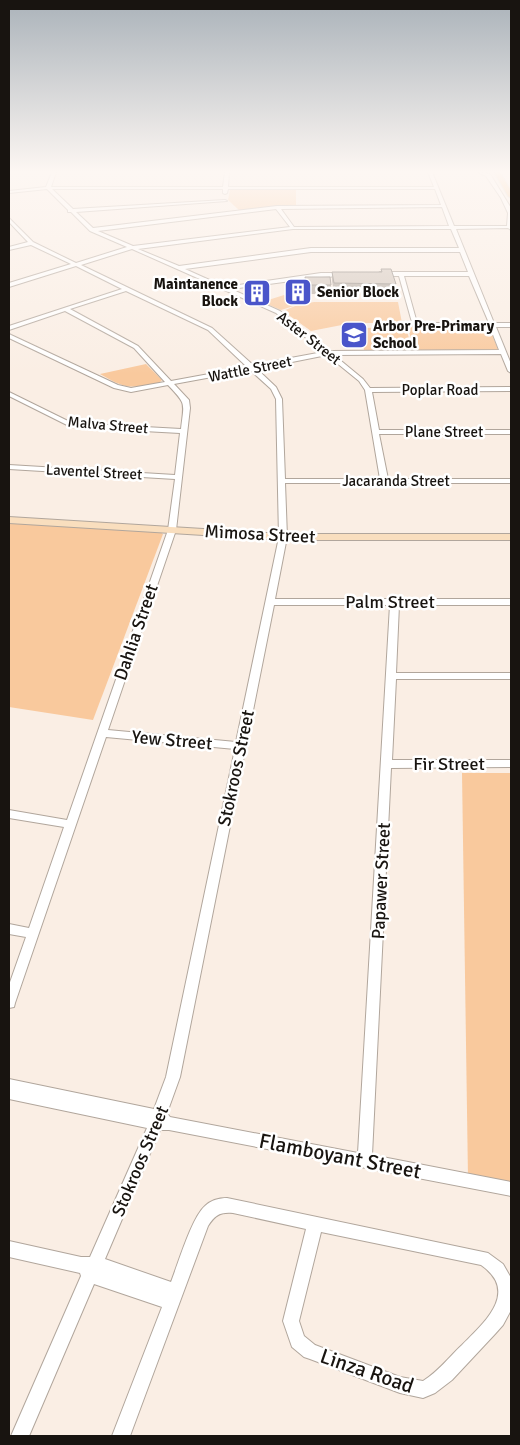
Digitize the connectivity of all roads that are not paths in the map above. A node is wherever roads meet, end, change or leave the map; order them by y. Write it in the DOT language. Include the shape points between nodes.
graph roads {
  1 [pos="28,239"];
  2 [pos="112,239"];
  3 [pos="200,239"];
  4 [pos="458,239"];
  5 [pos="31,243"];
  6 [pos="131,248"];
  7 [pos="9,249"];
  8 [pos="462,250"];
  9 [pos="75,264"];
  10 [pos="178,268"];
  11 [pos="354,274"];
  12 [pos="373,274"];
  13 [pos="401,274"];
  14 [pos="471,274"];
  15 [pos="9,285"];
  16 [pos="126,288"];
  17 [pos="225,289"];
  18 [pos="65,309"];
  19 [pos="493,325"];
  20 [pos="511,325"];
  21 [pos="9,328"];
  22 [pos="9,336"];
  23 [pos="503,352"];
  24 [pos="330,353"];
  25 [pos="253,368"];
  26 [pos="511,371"];
  27 [pos="171,384"];
  28 [pos="511,389"];
  29 [pos="368,390"];
  30 [pos="9,394"];
  31 [pos="184,431"];
  32 [pos="376,432"];
  33 [pos="511,432"];
  34 [pos="9,467"];
  35 [pos="178,477"];
  36 [pos="384,480"];
  37 [pos="282,481"];
  38 [pos="511,481"];
  39 [pos="9,520"];
  40 [pos="172,530"];
  41 [pos="283,537"];
  42 [pos="511,537"];
  43 [pos="269,602"];
  44 [pos="395,602"];
  45 [pos="511,602"];
  46 [pos="391,676"];
  47 [pos="511,676"];
  48 [pos="103,734"];
  49 [pos="242,746"];
  50 [pos="386,764"];
  51 [pos="511,764"];
  52 [pos="9,814"];
  53 [pos="69,824"];
  54 [pos="9,929"];
  55 [pos="34,934"];
  56 [pos="9,1003"];
  57 [pos="9,1085"];
  58 [pos="9,1093"];
  59 [pos="161,1121"];
  60 [pos="365,1160"];
  61 [pos="511,1190"];
  62 [pos="315,1224"];
  63 [pos="9,1249"];
  64 [pos="89,1268"];
  65 [pos="173,1297"];
  66 [pos="20,1436"];
  67 [pos="121,1436"];
  1 -- 5 [label="street, Stokroos Street"];
  2 -- 6 [label="street, Aster Street"];
  3 -- 6 [label="street"];
  4 -- 8 [label="street"];
  5 -- 7 [label="street"];
  5 -- 9 [label="street, Stokroos Street"];
  6 -- 9 [label="street"];
  6 -- 10 [label="street, Aster Street"];
  8 -- 10 [label="street" via="314,250"];
  8 -- 14 [label="street"];
  9 -- 15 [label="street"];
  9 -- 16 [label="street, Stokroos Street"];
  10 -- 17 [label="street, Aster Street"];
  11 -- 17 [label="street" via="324,274"];
  12 -- 13 [label="street"];
  13 -- 14 [label="street"];
  13 -- 19 [label="street" via="414,325"];
  14 -- 19 [label="street"];
  16 -- 18 [label="street"];
  16 -- 25 [label="street, Stokroos Street" via="210,329"];
  17 -- 24 [label="street, Aster Street" via="278,312"];
  18 -- 21 [label="street"];
  18 -- 27 [label="street, Dahlia Street" via="136,347"];
  19 -- 20 [label="street"];
  19 -- 23 [label="street"];
  22 -- 27 [label="street, Wattle Street" via="119,388 136,390"];
  23 -- 24 [label="street, Wattle Street"];
  23 -- 26 [label="street"];
  24 -- 25 [label="street, Wattle Street"];
  24 -- 29 [label="street, Aster Street"];
  25 -- 27 [label="street, Wattle Street"];
  25 -- 37 [label="street, Stokroos Street" via="274,388 279,399"];
  27 -- 31 [label="street, Dahlia Street" via="187,404"];
  28 -- 29 [label="street, Poplar Road"];
  29 -- 32 [label="street"];
  30 -- 31 [label="street, Malva Street" via="71,425"];
  31 -- 35 [label="street, Dahlia Street"];
  32 -- 33 [label="street, Plane Street"];
  32 -- 36 [label="street"];
  34 -- 35 [label="street, Laventel Street"];
  35 -- 40 [label="street, Dahlia Street"];
  36 -- 37 [label="street, Jacaranda Street"];
  36 -- 38 [label="street, Jacaranda Street"];
  37 -- 41 [label="street, Stokroos Street"];
  39 -- 40 [label="street, Mimosa Street"];
  40 -- 41 [label="street, Mimosa Street"];
  40 -- 48 [label="street, Dahlia Street"];
  41 -- 42 [label="street, Mimosa Street"];
  41 -- 43 [label="street, Stokroos Street"];
  43 -- 44 [label="street, Palm Street"];
  43 -- 49 [label="street, Stokroos Street"];
  44 -- 45 [label="street, Palm Street"];
  44 -- 46 [label="street, Papawer Street"];
  46 -- 47 [label="street"];
  46 -- 50 [label="street, Papawer Street"];
  48 -- 49 [label="street, Yew Street"];
  48 -- 53 [label="street, Dahlia Street"];
  49 -- 59 [label="street, Stokroos Street" via="176,1064"];
  50 -- 51 [label="street, Fir Street"];
  50 -- 60 [label="street, Papawer Street"];
  52 -- 53 [label="street"];
  53 -- 55 [label="street, Dahlia Street"];
  54 -- 55 [label="street"];
  55 -- 56 [label="street, Dahlia Street"];
  57 -- 59 [label="street, Flamboyant Street"];
  58 -- 59 [label="street, Flamboyant Street"];
  59 -- 60 [label="street, Flamboyant Street"];
  59 -- 64 [label="street, Stokroos Street"];
  60 -- 61 [label="street, Flamboyant Street"];
  62 -- 62 [label="street, Linza Road" via="483,1258 497,1268 506,1283 504,1310 438,1381 423,1390 400,1385 310,1351 298,1340 291,1321"];
  62 -- 65 [label="street, Linza Road" via="225,1205 212,1208 202,1222"];
  63 -- 64 [label="street"];
  64 -- 65 [label="street"];
  64 -- 66 [label="street, Stokroos Street"];
  65 -- 67 [label="street, Linza Road"];
}
